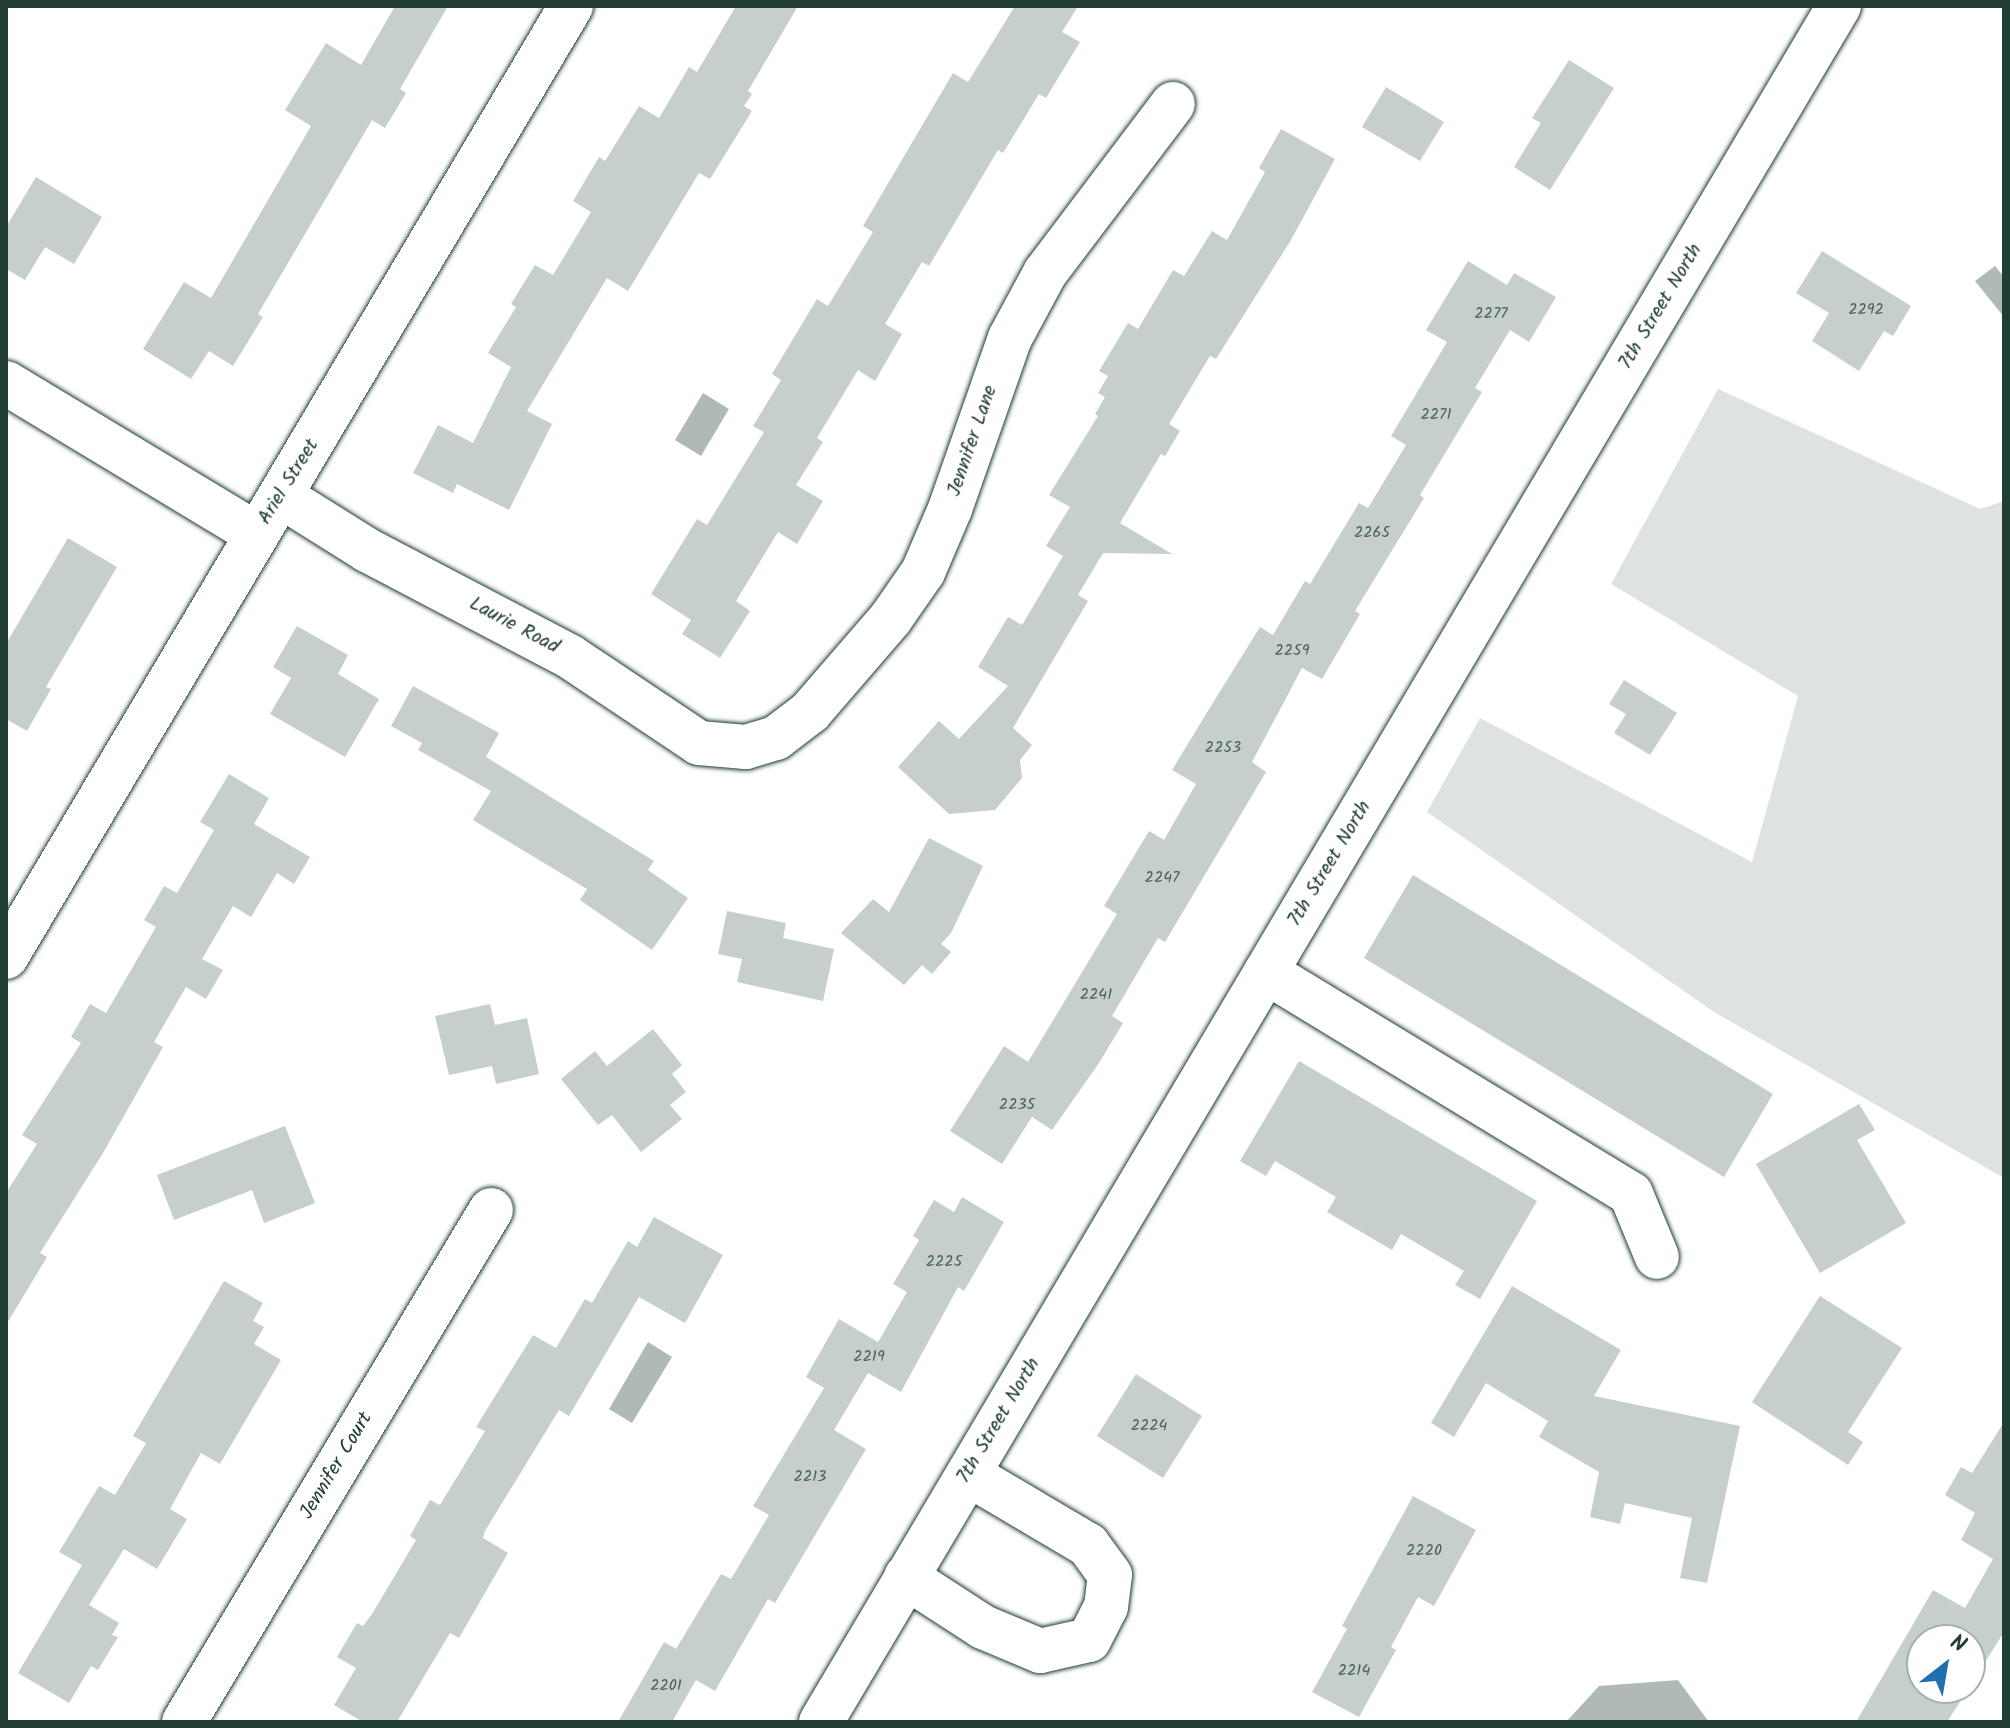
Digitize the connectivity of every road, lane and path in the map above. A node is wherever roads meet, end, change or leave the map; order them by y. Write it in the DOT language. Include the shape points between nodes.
graph roads {
  1 [pos="571,6"];
  2 [pos="1839,6"];
  3 [pos="1173,104"];
  4 [pos="6,383"];
  5 [pos="281,496"];
  6 [pos="256,534"];
  7 [pos="746,747"];
  8 [pos="6,957"];
  9 [pos="1266,972"];
  10 [pos="491,1210"];
  11 [pos="1657,1257"];
  12 [pos="968,1474"];
  13 [pos="906,1577"];
  14 [pos="184,1722"];
  15 [pos="821,1722"];
  1 -- 5 [label="street, Ariel Street"];
  2 -- 9 [label="street, 7th Street North"];
  3 -- 7 [label="street, Jennifer Lane" via="1045,273 1010,338 923,572 891,618 801,721 776,738"];
  4 -- 6 [label="street"];
  5 -- 6 [label="street, Ariel Street"];
  5 -- 7 [label="street, Laurie Road" via="367,550 569,656 699,743"];
  6 -- 8 [label="street, Ariel Street"];
  9 -- 11 [label="street" via="1631,1194"];
  9 -- 12 [label="street, 7th Street North"];
  10 -- 14 [label="street, Jennifer Court"];
  12 -- 13 [label="street, 7th Street North"];
  12 -- 13 [label="street" via="1088,1545 1110,1575 1106,1607 1089,1640 1040,1651 983,1627"];
  13 -- 15 [label="street, 7th Street North"];
}
